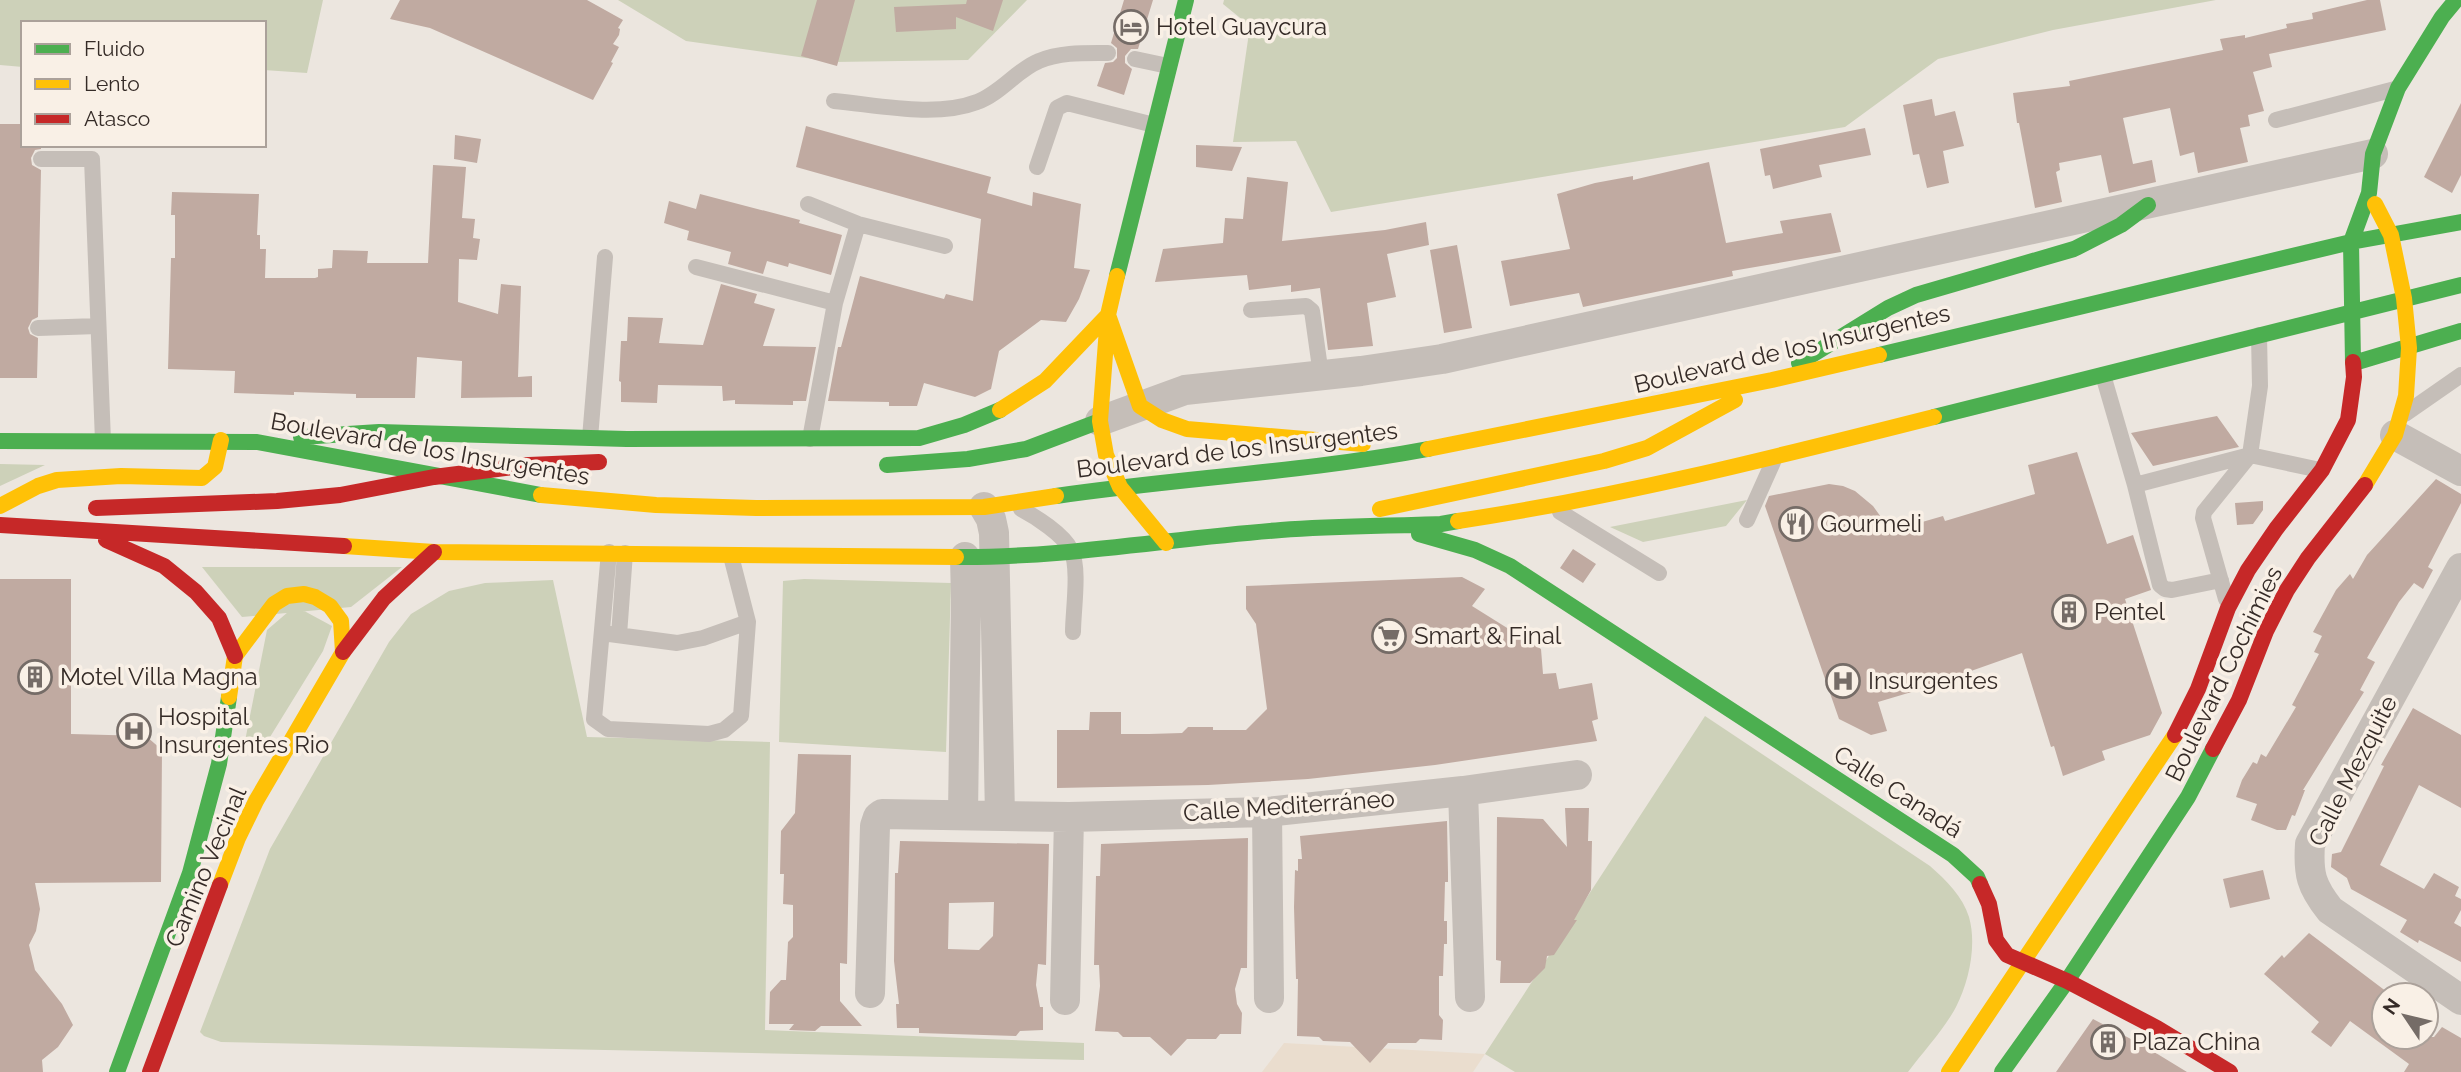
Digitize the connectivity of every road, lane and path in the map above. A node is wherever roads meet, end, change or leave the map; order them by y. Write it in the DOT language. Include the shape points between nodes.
graph roads {
  1 [pos="1186,0"];
  2 [pos="2456,0"];
  3 [pos="1108,53"];
  4 [pos="1135,59"];
  5 [pos="1167,66"];
  6 [pos="2398,88"];
  7 [pos="834,100"];
  8 [pos="2276,120"];
  9 [pos="1154,125"];
  10 [pos="2373,154"];
  11 [pos="41,159"];
  12 [pos="1037,167"];
  13 [pos="2369,193"];
  14 [pos="808,204"];
  15 [pos="2148,205"];
  16 [pos="2461,222"];
  17 [pos="858,223"];
  18 [pos="2391,234"];
  19 [pos="2351,242"];
  20 [pos="945,246"];
  21 [pos="605,257"];
  22 [pos="696,267"];
  23 [pos="2461,285"];
  24 [pos="2404,298"];
  25 [pos="835,303"];
  26 [pos="1251,310"];
  27 [pos="2351,312"];
  28 [pos="1108,315"];
  29 [pos="98,326"];
  30 [pos="38,328"];
  31 [pos="2461,331"];
  32 [pos="2259,335"];
  33 [pos="2409,348"];
  34 [pos="2354,363"];
  35 [pos="1321,375"];
  36 [pos="2103,375"];
  37 [pos="2461,375"];
  38 [pos="1772,380"];
  39 [pos="1140,406"];
  40 [pos="1101,421"];
  41 [pos="2398,426"];
  42 [pos="590,438"];
  43 [pos="810,439"];
  44 [pos="221,440"];
  45 [pos="0,441"];
  46 [pos="103,441"];
  47 [pos="257,442"];
  48 [pos="1424,450"];
  49 [pos="2250,455"];
  50 [pos="1775,457"];
  51 [pos="619,463"];
  52 [pos="867,464"];
  53 [pos="2322,470"];
  54 [pos="2461,471"];
  55 [pos="433,477"];
  56 [pos="2135,485"];
  57 [pos="1120,487"];
  58 [pos="996,505"];
  59 [pos="0,506"];
  60 [pos="1552,507"];
  61 [pos="72,518"];
  62 [pos="1747,520"];
  63 [pos="2,525"];
  64 [pos="1390,526"];
  65 [pos="1281,530"];
  66 [pos="1166,543"];
  67 [pos="1071,550"];
  68 [pos="434,552"];
  69 [pos="617,552"];
  70 [pos="730,554"];
  71 [pos="965,557"];
  72 [pos="996,557"];
  73 [pos="2461,568"];
  74 [pos="1658,573"];
  75 [pos="2221,580"];
  76 [pos="2228,608"];
  77 [pos="748,622"];
  78 [pos="1073,632"];
  79 [pos="602,633"];
  80 [pos="619,635"];
  81 [pos="343,652"];
  82 [pos="235,656"];
  83 [pos="999,711"];
  84 [pos="965,712"];
  85 [pos="1577,775"];
  86 [pos="1463,791"];
  87 [pos="1266,812"];
  88 [pos="963,814"];
  89 [pos="1000,815"];
  90 [pos="1069,817"];
  91 [pos="2024,963"];
  92 [pos="2067,981"];
  93 [pos="870,993"];
  94 [pos="1470,997"];
  95 [pos="1269,998"];
  96 [pos="2461,999"];
  97 [pos="1065,1000"];
  98 [pos="117,1072"];
  99 [pos="150,1072"];
  100 [pos="1949,1072"];
  101 [pos="2002,1072"];
  102 [pos="2230,1072"];
  1 -- 5 [label="main road"];
  2 -- 6 [label="main road, Boulevard Cochimies"];
  3 -- 7 [label="lane" via="1063,54 1037,61 978,102 938,110"];
  4 -- 5 [label="lane"];
  5 -- 9 [label="main road"];
  6 -- 8 [label="lane"];
  6 -- 10 [label="main road, Boulevard Cochimies"];
  9 -- 12 [label="lane" via="1067,103 1057,108"];
  9 -- 28 [label="main road"];
  10 -- 13 [label="main road, Boulevard Cochimies"];
  10 -- 15 [label="street"];
  11 -- 29 [label="lane" via="92,159"];
  13 -- 18 [label="main road, Boulevard Cochimies"];
  13 -- 19 [label="main road, Boulevard Cochimies"];
  14 -- 17 [label="lane"];
  15 -- 35 [label="street" via="1442,359"];
  15 -- 38 [label="main road" via="2074,249 1916,295 1888,308"];
  16 -- 18 [label="main road, Boulevard de los Insurgentes"];
  17 -- 20 [label="lane"];
  17 -- 25 [label="lane"];
  18 -- 19 [label="main road, Boulevard de los Insurgentes"];
  18 -- 24 [label="main road, Boulevard Cochimies"];
  19 -- 27 [label="main road, Boulevard Cochimies"];
  19 -- 38 [label="main road, Boulevard de los Insurgentes"];
  21 -- 42 [label="lane"];
  22 -- 25 [label="lane"];
  23 -- 24 [label="main road"];
  24 -- 27 [label="main road"];
  24 -- 33 [label="main road, Boulevard Cochimies"];
  25 -- 43 [label="lane"];
  26 -- 35 [label="lane" via="1306,306 1312,311"];
  27 -- 32 [label="main road"];
  27 -- 34 [label="main road, Boulevard Cochimies"];
  28 -- 39 [label="main road"];
  28 -- 40 [label="main road"];
  28 -- 43 [label="main road" via="1035,389 958,428 919,438"];
  29 -- 30 [label="lane"];
  29 -- 46 [label="lane"];
  31 -- 33 [label="main road"];
  32 -- 36 [label="main road"];
  32 -- 49 [label="lane" via="2260,386"];
  33 -- 34 [label="main road"];
  33 -- 41 [label="main road, Boulevard Cochimies" via="2406,396"];
  34 -- 53 [label="main road, Boulevard Cochimies" via="2348,420"];
  35 -- 39 [label="street" via="1185,390"];
  36 -- 50 [label="main road"];
  36 -- 56 [label="lane"];
  37 -- 41 [label="lane"];
  38 -- 48 [label="main road, Boulevard de los Insurgentes"];
  38 -- 65 [label="main road" via="1647,448"];
  39 -- 40 [label="street"];
  39 -- 48 [label="main road" via="1160,420 1187,429"];
  40 -- 52 [label="main road" via="1026,449 968,459"];
  40 -- 57 [label="main road" via="1106,455"];
  41 -- 54 [label="street"];
  41 -- 92 [label="main road, Boulevard Cochimies" via="2361,492 2287,590 2239,700 2188,797"];
  42 -- 43 [label="main road"];
  42 -- 47 [label="main road" via="379,432"];
  44 -- 46 [label="main road, Boulevard de los Insurgentes"];
  44 -- 47 [label="main road, Boulevard de los Insurgentes"];
  44 -- 59 [label="main road" via="217,467 202,478 57,480"];
  45 -- 46 [label="main road, Boulevard de los Insurgentes"];
  47 -- 55 [label="main road, Boulevard de los Insurgentes"];
  48 -- 57 [label="main road, Boulevard de los Insurgentes" via="1199,481"];
  49 -- 53 [label="lane"];
  49 -- 56 [label="lane"];
  49 -- 75 [label="lane" via="2203,512"];
  50 -- 60 [label="main road"];
  50 -- 62 [label="lane"];
  51 -- 55 [label="main road" via="529,465"];
  53 -- 76 [label="main road, Boulevard Cochimies" via="2248,570"];
  55 -- 58 [label="main road, Boulevard de los Insurgentes" via="528,494 656,505"];
  55 -- 61 [label="main road" via="340,495 278,501 103,507"];
  56 -- 75 [label="lane" via="2160,585 2172,590"];
  57 -- 58 [label="main road, Boulevard de los Insurgentes"];
  57 -- 66 [label="main road"];
  58 -- 67 [label="lane" via="1033,515"];
  58 -- 72 [label="street" via="992,519"];
  60 -- 64 [label="main road" via="1441,524"];
  60 -- 74 [label="lane"];
  61 -- 63 [label="main road"];
  61 -- 68 [label="main road"];
  61 -- 82 [label="main road" via="182,579 219,618"];
  64 -- 65 [label="main road"];
  64 -- 91 [label="main road, Calle Canadá" via="1475,550 1510,566 1954,855 1977,877 1989,904 1996,940 2007,955"];
  65 -- 66 [label="main road"];
  66 -- 67 [label="main road"];
  67 -- 72 [label="main road"];
  67 -- 78 [label="lane"];
  68 -- 69 [label="main road"];
  68 -- 81 [label="main road, Camino Vecinal" via="387,593"];
  69 -- 70 [label="main road"];
  69 -- 79 [label="lane"];
  69 -- 80 [label="lane"];
  70 -- 71 [label="main road"];
  70 -- 77 [label="lane"];
  71 -- 72 [label="main road"];
  71 -- 84 [label="street"];
  72 -- 83 [label="street"];
  73 -- 96 [label="street, Calle Mezquite" via="2310,844 2309,871 2316,892 2330,910"];
  75 -- 76 [label="lane"];
  76 -- 91 [label="main road, Boulevard Cochimies" via="2199,689 2174,738"];
  77 -- 79 [label="lane" via="741,716 724,730 709,734 608,729 594,719"];
  77 -- 80 [label="lane" via="677,643"];
  79 -- 80 [label="lane"];
  81 -- 82 [label="main road" via="341,621 330,606 304,594 274,604"];
  81 -- 99 [label="main road, Camino Vecinal" via="238,838"];
  82 -- 98 [label="main road, Camino Vecinal" via="219,764 190,873"];
  83 -- 84 [label="street"];
  83 -- 89 [label="street"];
  84 -- 88 [label="street"];
  85 -- 86 [label="street, Calle Mediterráneo"];
  86 -- 87 [label="street, Calle Mediterráneo"];
  86 -- 94 [label="street"];
  87 -- 90 [label="street, Calle Mediterráneo"];
  87 -- 95 [label="street"];
  88 -- 89 [label="street, Calle Mediterráneo"];
  88 -- 93 [label="street, Calle Mediterráneo" via="878,817"];
  89 -- 90 [label="street, Calle Mediterráneo"];
  90 -- 97 [label="street"];
  91 -- 92 [label="main road, Calle Canadá"];
  91 -- 100 [label="main road, Boulevard Cochimies"];
  92 -- 101 [label="main road, Boulevard Cochimies"];
  92 -- 102 [label="main road, Calle Canadá"];
}
